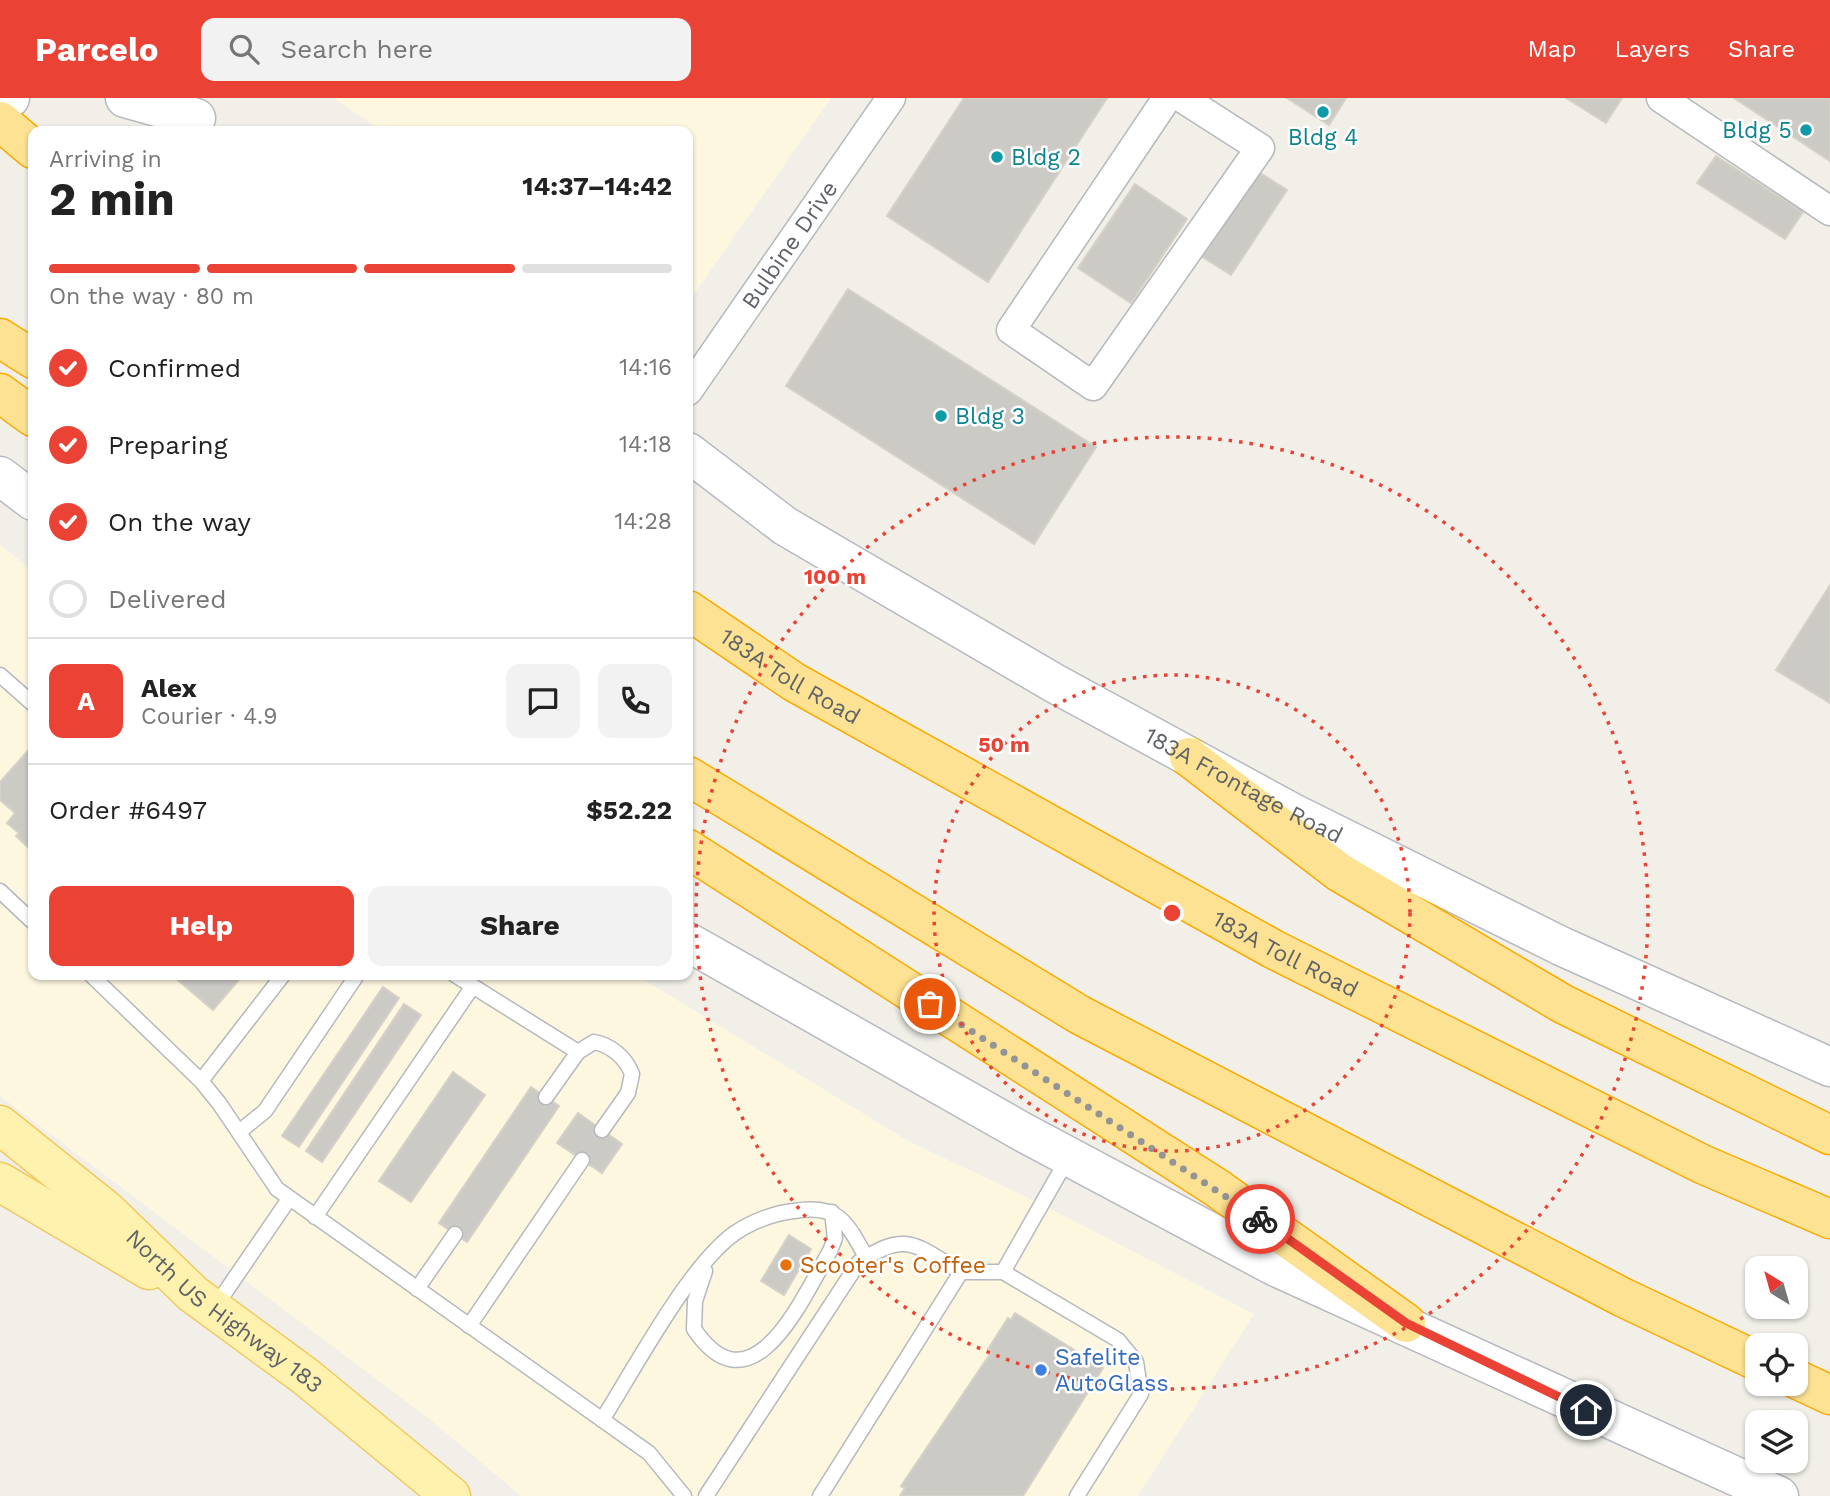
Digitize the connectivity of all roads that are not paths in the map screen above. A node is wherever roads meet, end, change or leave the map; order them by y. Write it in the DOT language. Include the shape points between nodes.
graph roads {
  1 [pos="10,98"];
  2 [pos="125,98"];
  3 [pos="891,98"];
  4 [pos="1167,98"];
  5 [pos="1182,98"];
  6 [pos="1661,98"];
  7 [pos="0,103"];
  8 [pos="193,116"];
  9 [pos="0,121"];
  10 [pos="28,145"];
  11 [pos="1830,211"];
  12 [pos="0,338"];
  13 [pos="28,356"];
  14 [pos="693,384"];
  15 [pos="0,393"];
  16 [pos="28,413"];
  17 [pos="693,456"];
  18 [pos="0,476"];
  19 [pos="28,497"];
  20 [pos="693,613"];
  21 [pos="2,680"];
  22 [pos="28,700"];
  23 [pos="1189,757"];
  24 [pos="693,779"];
  25 [pos="693,852"];
  26 [pos="0,891"];
  27 [pos="28,917"];
  28 [pos="693,945"];
  29 [pos="99,980"];
  30 [pos="279,980"];
  31 [pos="355,980"];
  32 [pos="463,980"];
  33 [pos="473,986"];
  34 [pos="578,1052"];
  35 [pos="1830,1067"];
  36 [pos="201,1081"];
  37 [pos="546,1097"];
  38 [pos="0,1125"];
  39 [pos="602,1130"];
  40 [pos="239,1132"];
  41 [pos="1830,1135"];
  42 [pos="1069,1157"];
  43 [pos="582,1160"];
  44 [pos="0,1182"];
  45 [pos="289,1199"];
  46 [pos="832,1212"];
  47 [pos="315,1217"];
  48 [pos="1830,1219"];
  49 [pos="455,1234"];
  50 [pos="721,1246"];
  51 [pos="866,1257"];
  52 [pos="961,1272"];
  53 [pos="1003,1272"];
  54 [pos="417,1289"];
  55 [pos="204,1301"];
  56 [pos="1406,1323"];
  57 [pos="468,1326"];
  58 [pos="1745,1355"];
  59 [pos="1808,1385"];
  60 [pos="1830,1395"];
  61 [pos="602,1420"];
  62 [pos="1774,1495"];
  63 [pos="451,1496"];
  64 [pos="684,1496"];
  65 [pos="706,1496"];
  66 [pos="820,1496"];
  67 [pos="1077,1496"];
  1 -- 7 [label="main road"];
  2 -- 8 [label="main road"];
  3 -- 14 [label="street, Bulbine Drive"];
  4 -- 5 [label="street" via="1011,330 1093,386 1260,148"];
  6 -- 11 [label="street"];
  9 -- 10 [label="highway"];
  12 -- 13 [label="highway"];
  15 -- 16 [label="highway"];
  17 -- 23 [label="main road, 183A Frontage Road" via="785,526"];
  18 -- 19 [label="main road"];
  20 -- 48 [label="highway, 183A Toll Road" via="794,682 1273,949 1702,1164"];
  21 -- 22 [label="lane"];
  23 -- 35 [label="main road, 183A Frontage Road" via="1561,946"];
  23 -- 41 [label="highway" via="1339,872 1552,998"];
  24 -- 58 [label="highway" via="1080,1014 1622,1297"];
  25 -- 56 [label="highway" via="1217,1188"];
  26 -- 27 [label="lane"];
  28 -- 42 [label="main road"];
  29 -- 36 [label="lane"];
  30 -- 36 [label="lane"];
  31 -- 40 [label="lane" via="265,1111"];
  32 -- 33 [label="lane"];
  33 -- 34 [label="lane"];
  33 -- 47 [label="lane"];
  34 -- 37 [label="lane"];
  34 -- 39 [label="lane" via="594,1042 602,1044 623,1058 632,1074 628,1093"];
  36 -- 40 [label="lane"];
  38 -- 55 [label="main road, North US Highway 183" via="106,1210"];
  40 -- 45 [label="lane" via="266,1175"];
  42 -- 53 [label="lane"];
  42 -- 56 [label="main road" via="1274,1266"];
  43 -- 57 [label="lane"];
  44 -- 55 [label="main road"];
  45 -- 47 [label="lane"];
  45 -- 55 [label="lane"];
  46 -- 50 [label="lane" via="817,1207 768,1217"];
  46 -- 50 [label="lane" via="835,1238 830,1251 780,1334 747,1359 734,1362 717,1356 694,1329 698,1292"];
  46 -- 51 [label="lane" via="852,1232"];
  47 -- 54 [label="lane"];
  49 -- 54 [label="lane"];
  50 -- 61 [label="lane" via="681,1295"];
  51 -- 52 [label="lane" via="883,1246 910,1242"];
  51 -- 65 [label="lane"];
  52 -- 53 [label="lane"];
  52 -- 66 [label="lane"];
  53 -- 67 [label="lane" via="1118,1340 1136,1362 1141,1394"];
  54 -- 57 [label="lane"];
  55 -- 63 [label="main road, North US Highway 183" via="305,1376"];
  56 -- 62 [label="main road"];
  57 -- 61 [label="lane"];
  59 -- 60 [label="highway"];
  61 -- 64 [label="lane" via="649,1453"];
}
